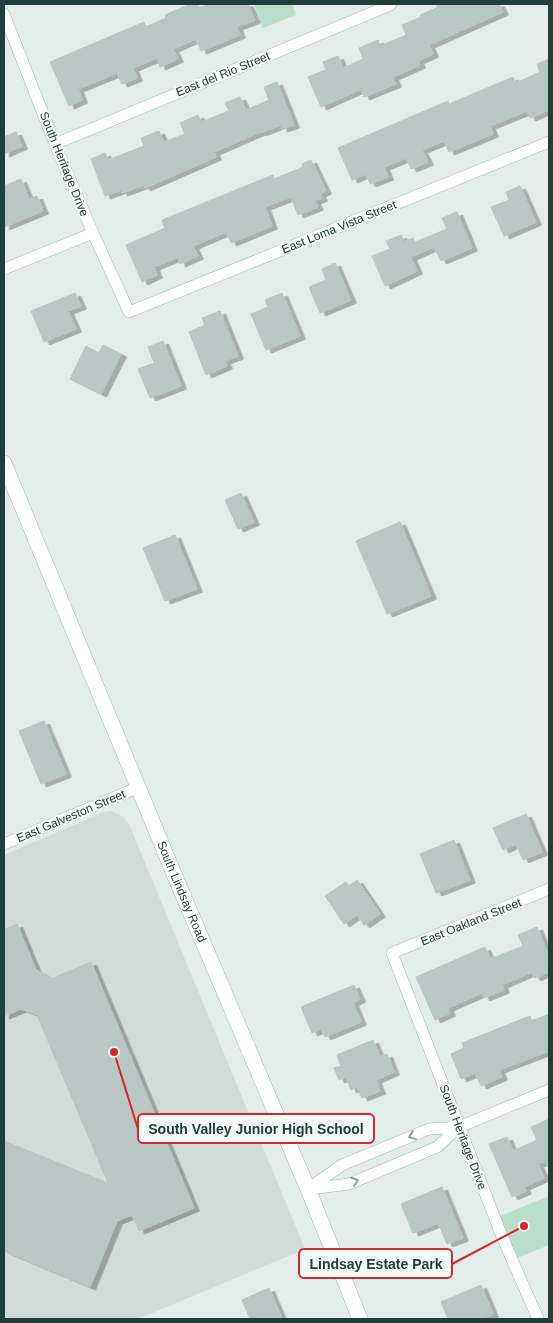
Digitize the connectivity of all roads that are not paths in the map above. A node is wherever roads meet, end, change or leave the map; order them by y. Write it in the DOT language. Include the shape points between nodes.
graph roads {
  1 [pos="391,4"];
  2 [pos="4,14"];
  3 [pos="549,142"];
  4 [pos="55,144"];
  5 [pos="93,234"];
  6 [pos="4,270"];
  7 [pos="130,312"];
  8 [pos="4,463"];
  9 [pos="139,788"];
  10 [pos="4,844"];
  11 [pos="549,889"];
  12 [pos="392,953"];
  13 [pos="549,1090"];
  14 [pos="459,1127"];
  15 [pos="308,1189"];
  16 [pos="360,1319"];
  17 [pos="538,1319"];
  1 -- 4 [label="street, East del Rio Street"];
  2 -- 4 [label="street, South Heritage Drive"];
  3 -- 7 [label="street, East Loma Vista Street"];
  4 -- 5 [label="street, South Heritage Drive"];
  5 -- 6 [label="street"];
  5 -- 7 [label="street, South Heritage Drive"];
  8 -- 9 [label="main road, South Lindsay Road"];
  9 -- 10 [label="street, East Galveston Street"];
  9 -- 15 [label="main road, South Lindsay Road"];
  11 -- 12 [label="street, East Oakland Street"];
  12 -- 14 [label="street, South Heritage Drive"];
  13 -- 14 [label="street"];
  14 -- 15 [label="street, one-way" via="429,1129 342,1165"];
  15 -- 14 [label="street, one-way" via="349,1184 437,1147"];
  14 -- 17 [label="street, South Heritage Drive"];
  15 -- 16 [label="main road, South Lindsay Road"];
}
